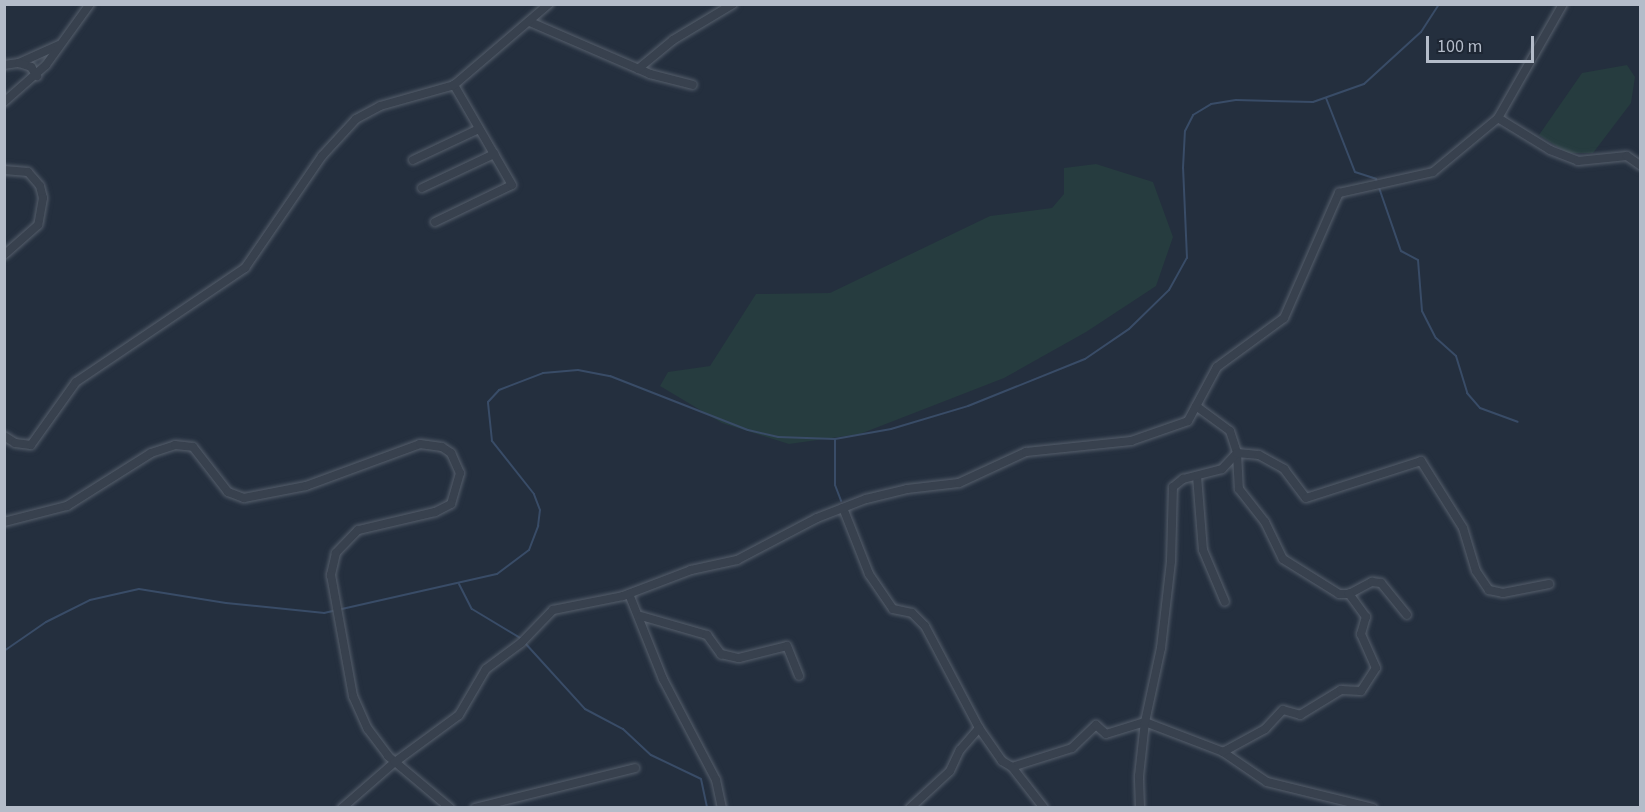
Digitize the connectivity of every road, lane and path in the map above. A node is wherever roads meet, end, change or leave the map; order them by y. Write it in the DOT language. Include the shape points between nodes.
graph roads {
  1 [pos="90,4"];
  2 [pos="549,4"];
  3 [pos="733,4"];
  4 [pos="1563,4"];
  5 [pos="530,22"];
  6 [pos="65,41"];
  7 [pos="19,63"];
  8 [pos="4,65"];
  9 [pos="638,69"];
  10 [pos="37,76"];
  11 [pos="693,85"];
  12 [pos="454,86"];
  13 [pos="4,102"];
  14 [pos="1498,118"];
  15 [pos="479,129"];
  16 [pos="494,154"];
  17 [pos="413,160"];
  18 [pos="1641,165"];
  19 [pos="4,170"];
  20 [pos="422,188"];
  21 [pos="435,222"];
  22 [pos="4,255"];
  23 [pos="1196,406"];
  24 [pos="4,436"];
  25 [pos="1237,453"];
  26 [pos="1197,476"];
  27 [pos="843,508"];
  28 [pos="4,522"];
  29 [pos="1549,584"];
  30 [pos="629,594"];
  31 [pos="1349,594"];
  32 [pos="1225,602"];
  33 [pos="1407,615"];
  34 [pos="640,616"];
  35 [pos="799,676"];
  36 [pos="1145,722"];
  37 [pos="979,728"];
  38 [pos="1223,752"];
  39 [pos="395,762"];
  40 [pos="635,768"];
  41 [pos="1012,768"];
  42 [pos="342,807"];
  43 [pos="450,807"];
  44 [pos="475,807"];
  45 [pos="722,807"];
  46 [pos="910,807"];
  47 [pos="1044,807"];
  48 [pos="1140,807"];
  49 [pos="1373,807"];
  1 -- 6 [label="street"];
  2 -- 5 [label="street"];
  3 -- 9 [label="street" via="673,40"];
  4 -- 14 [label="street"];
  5 -- 9 [label="street" via="598,48"];
  5 -- 12 [label="street"];
  6 -- 7 [label="street"];
  6 -- 10 [label="street"];
  7 -- 8 [label="street"];
  7 -- 10 [label="street" via="31,67"];
  9 -- 11 [label="street"];
  10 -- 13 [label="street"];
  12 -- 15 [label="street"];
  12 -- 24 [label="street" via="380,106 356,119 322,156 244,268 76,382 31,445 15,443"];
  14 -- 18 [label="street" via="1550,150 1578,161 1627,156"];
  14 -- 23 [label="street" via="1433,172 1339,193 1284,318 1217,368"];
  15 -- 16 [label="street"];
  15 -- 17 [label="street"];
  16 -- 20 [label="street"];
  16 -- 21 [label="street" via="512,182 511,187"];
  19 -- 22 [label="street" via="28,172 40,186 43,198 38,225"];
  23 -- 25 [label="street" via="1230,431"];
  23 -- 27 [label="street" via="1188,421 1131,441 1026,452 959,483 897,491"];
  25 -- 26 [label="street" via="1222,469"];
  25 -- 29 [label="street" via="1259,455 1284,469 1306,498 1421,461 1463,528 1476,571 1489,590 1503,593"];
  25 -- 31 [label="street" via="1239,489 1265,522 1283,559 1339,594"];
  26 -- 32 [label="street" via="1203,550"];
  26 -- 36 [label="street" via="1183,479 1173,487 1174,526 1166,604"];
  27 -- 30 [label="street" via="736,560 691,570"];
  27 -- 37 [label="street" via="869,574 893,609 912,613 925,626"];
  28 -- 39 [label="street" via="68,506 152,453 175,445 193,447 228,492 244,498 306,486 420,444 442,447 452,453 458,463 460,483 451,504 435,512 366,526 350,536 333,564 333,594 353,696 372,736"];
  30 -- 34 [label="street"];
  30 -- 39 [label="street" via="553,610 521,644 486,669 459,715"];
  31 -- 33 [label="street" via="1372,582 1381,583"];
  31 -- 38 [label="street" via="1366,618 1360,634 1376,668 1361,691 1341,690 1300,715 1283,710 1265,729"];
  34 -- 35 [label="street" via="707,635 721,654 740,658 787,646"];
  34 -- 45 [label="street" via="663,679 716,780"];
  36 -- 38 [label="street"];
  36 -- 41 [label="street" via="1106,734 1096,725 1072,748"];
  36 -- 48 [label="street"];
  37 -- 41 [label="street" via="1002,761"];
  37 -- 46 [label="street" via="960,750 951,771"];
  38 -- 49 [label="street" via="1268,782"];
  39 -- 42 [label="street"];
  39 -- 43 [label="street"];
  40 -- 44 [label="street"];
  41 -- 47 [label="street"];
}
